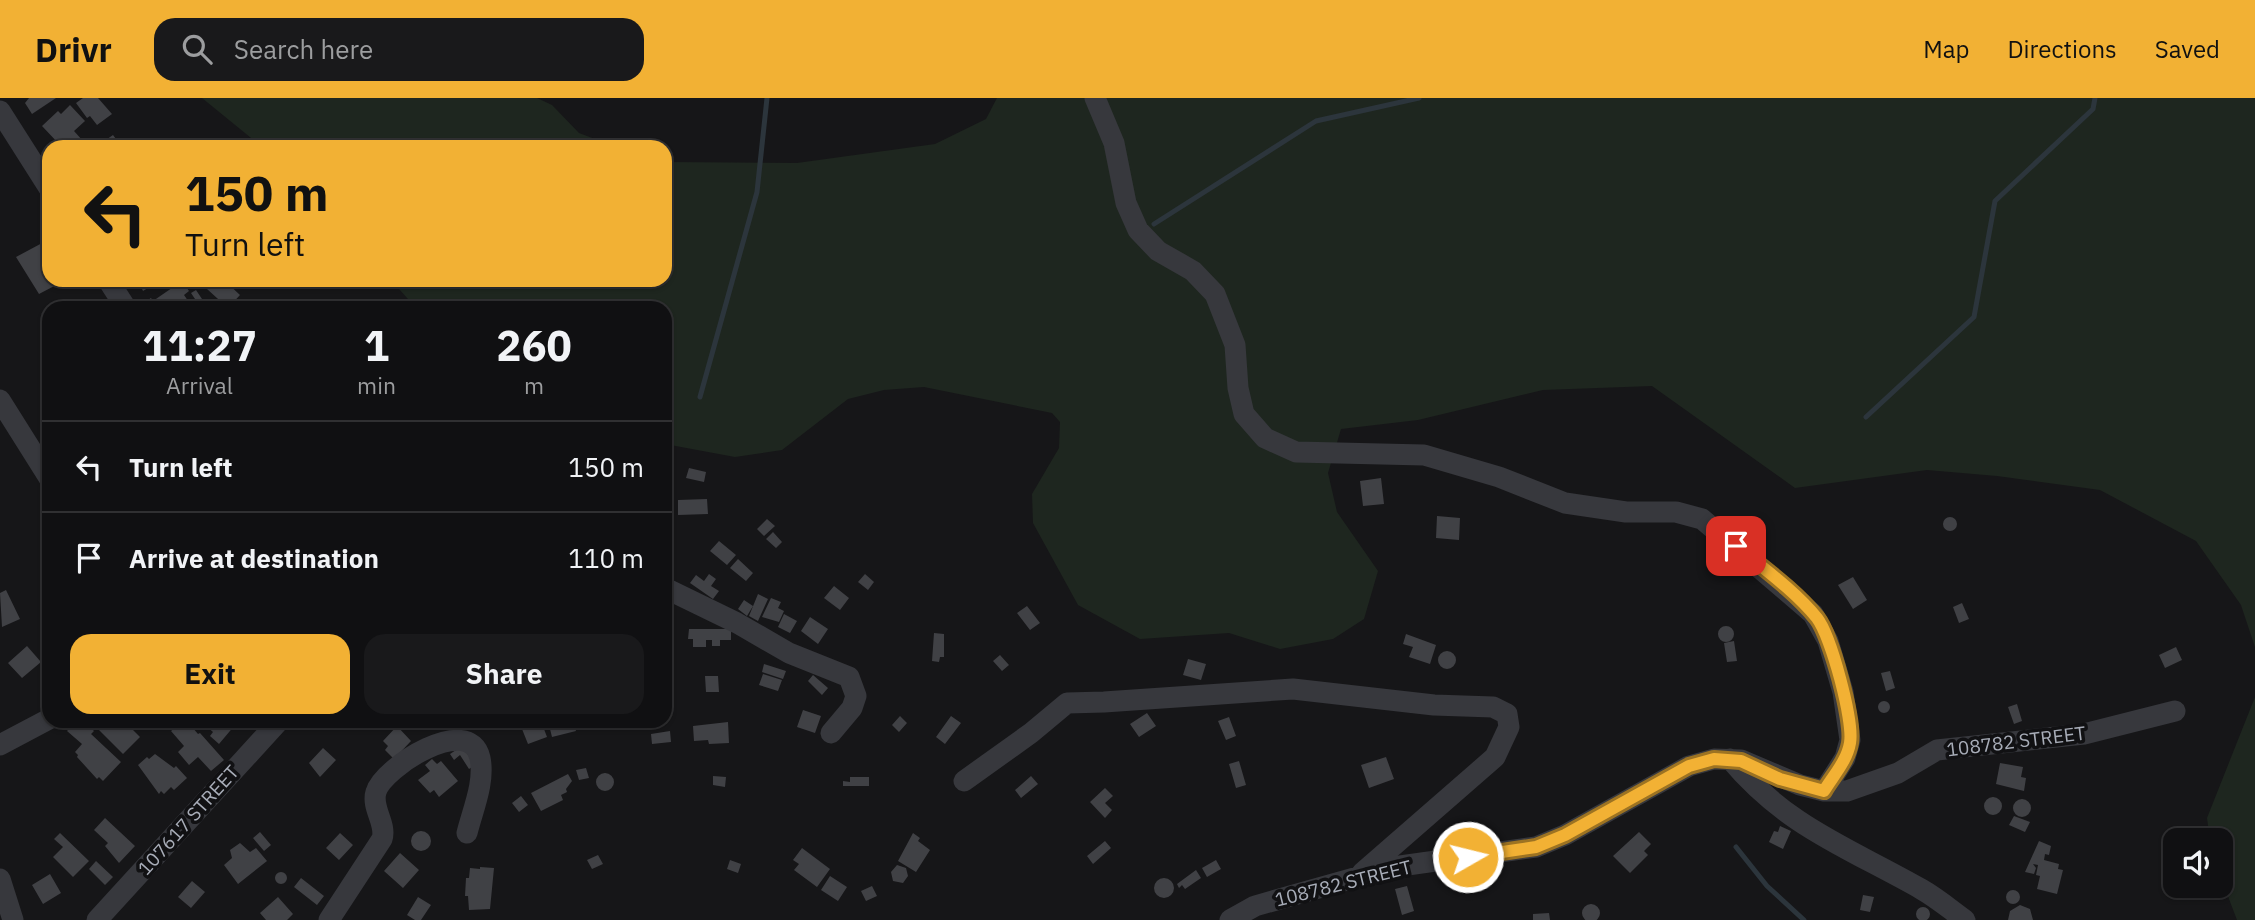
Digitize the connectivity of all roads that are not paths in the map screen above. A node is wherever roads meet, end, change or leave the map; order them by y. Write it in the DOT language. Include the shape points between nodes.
graph roads {
  1 [pos="1095,98"];
  2 [pos="0,111"];
  3 [pos="42,177"];
  4 [pos="0,400"];
  5 [pos="42,467"];
  6 [pos="672,591"];
  7 [pos="2175,711"];
  8 [pos="42,723"];
  9 [pos="273,728"];
  10 [pos="831,733"];
  11 [pos="0,745"];
  12 [pos="1730,759"];
  13 [pos="964,781"];
  14 [pos="1824,791"];
  15 [pos="467,833"];
  16 [pos="1358,876"];
  17 [pos="0,879"];
  18 [pos="13,920"];
  19 [pos="97,920"];
  20 [pos="329,920"];
  21 [pos="1230,920"];
  22 [pos="1965,920"];
  1 -- 14 [label="street" via="1114,143 1126,203 1138,230 1158,251 1194,271 1214,294 1235,345 1244,414 1265,438 1296,452 1424,455 1565,503 1626,512 1676,512 1702,519 1813,614 1828,640 1850,740 1845,758"];
  2 -- 3 [label="street"];
  4 -- 5 [label="street"];
  6 -- 10 [label="street" via="789,653 849,677 855,686 855,701"];
  7 -- 14 [label="street, 108782 STREET" via="2084,734 1937,750 1867,786"];
  8 -- 11 [label="street"];
  9 -- 19 [label="street, 107617 STREET"];
  12 -- 14 [label="street, 108782 STREET"];
  12 -- 16 [label="street, 108782 STREET" via="1689,766 1536,847"];
  12 -- 22 [label="street" via="1749,782 1805,828 1923,890"];
  13 -- 16 [label="street" via="1060,707 1075,701 1293,689 1493,707 1507,714 1507,737 1495,757"];
  15 -- 20 [label="street" via="481,781 480,756 468,743 436,742 377,788 382,839"];
  16 -- 21 [label="street, 108782 STREET" via="1255,906"];
  17 -- 18 [label="street"];
}
